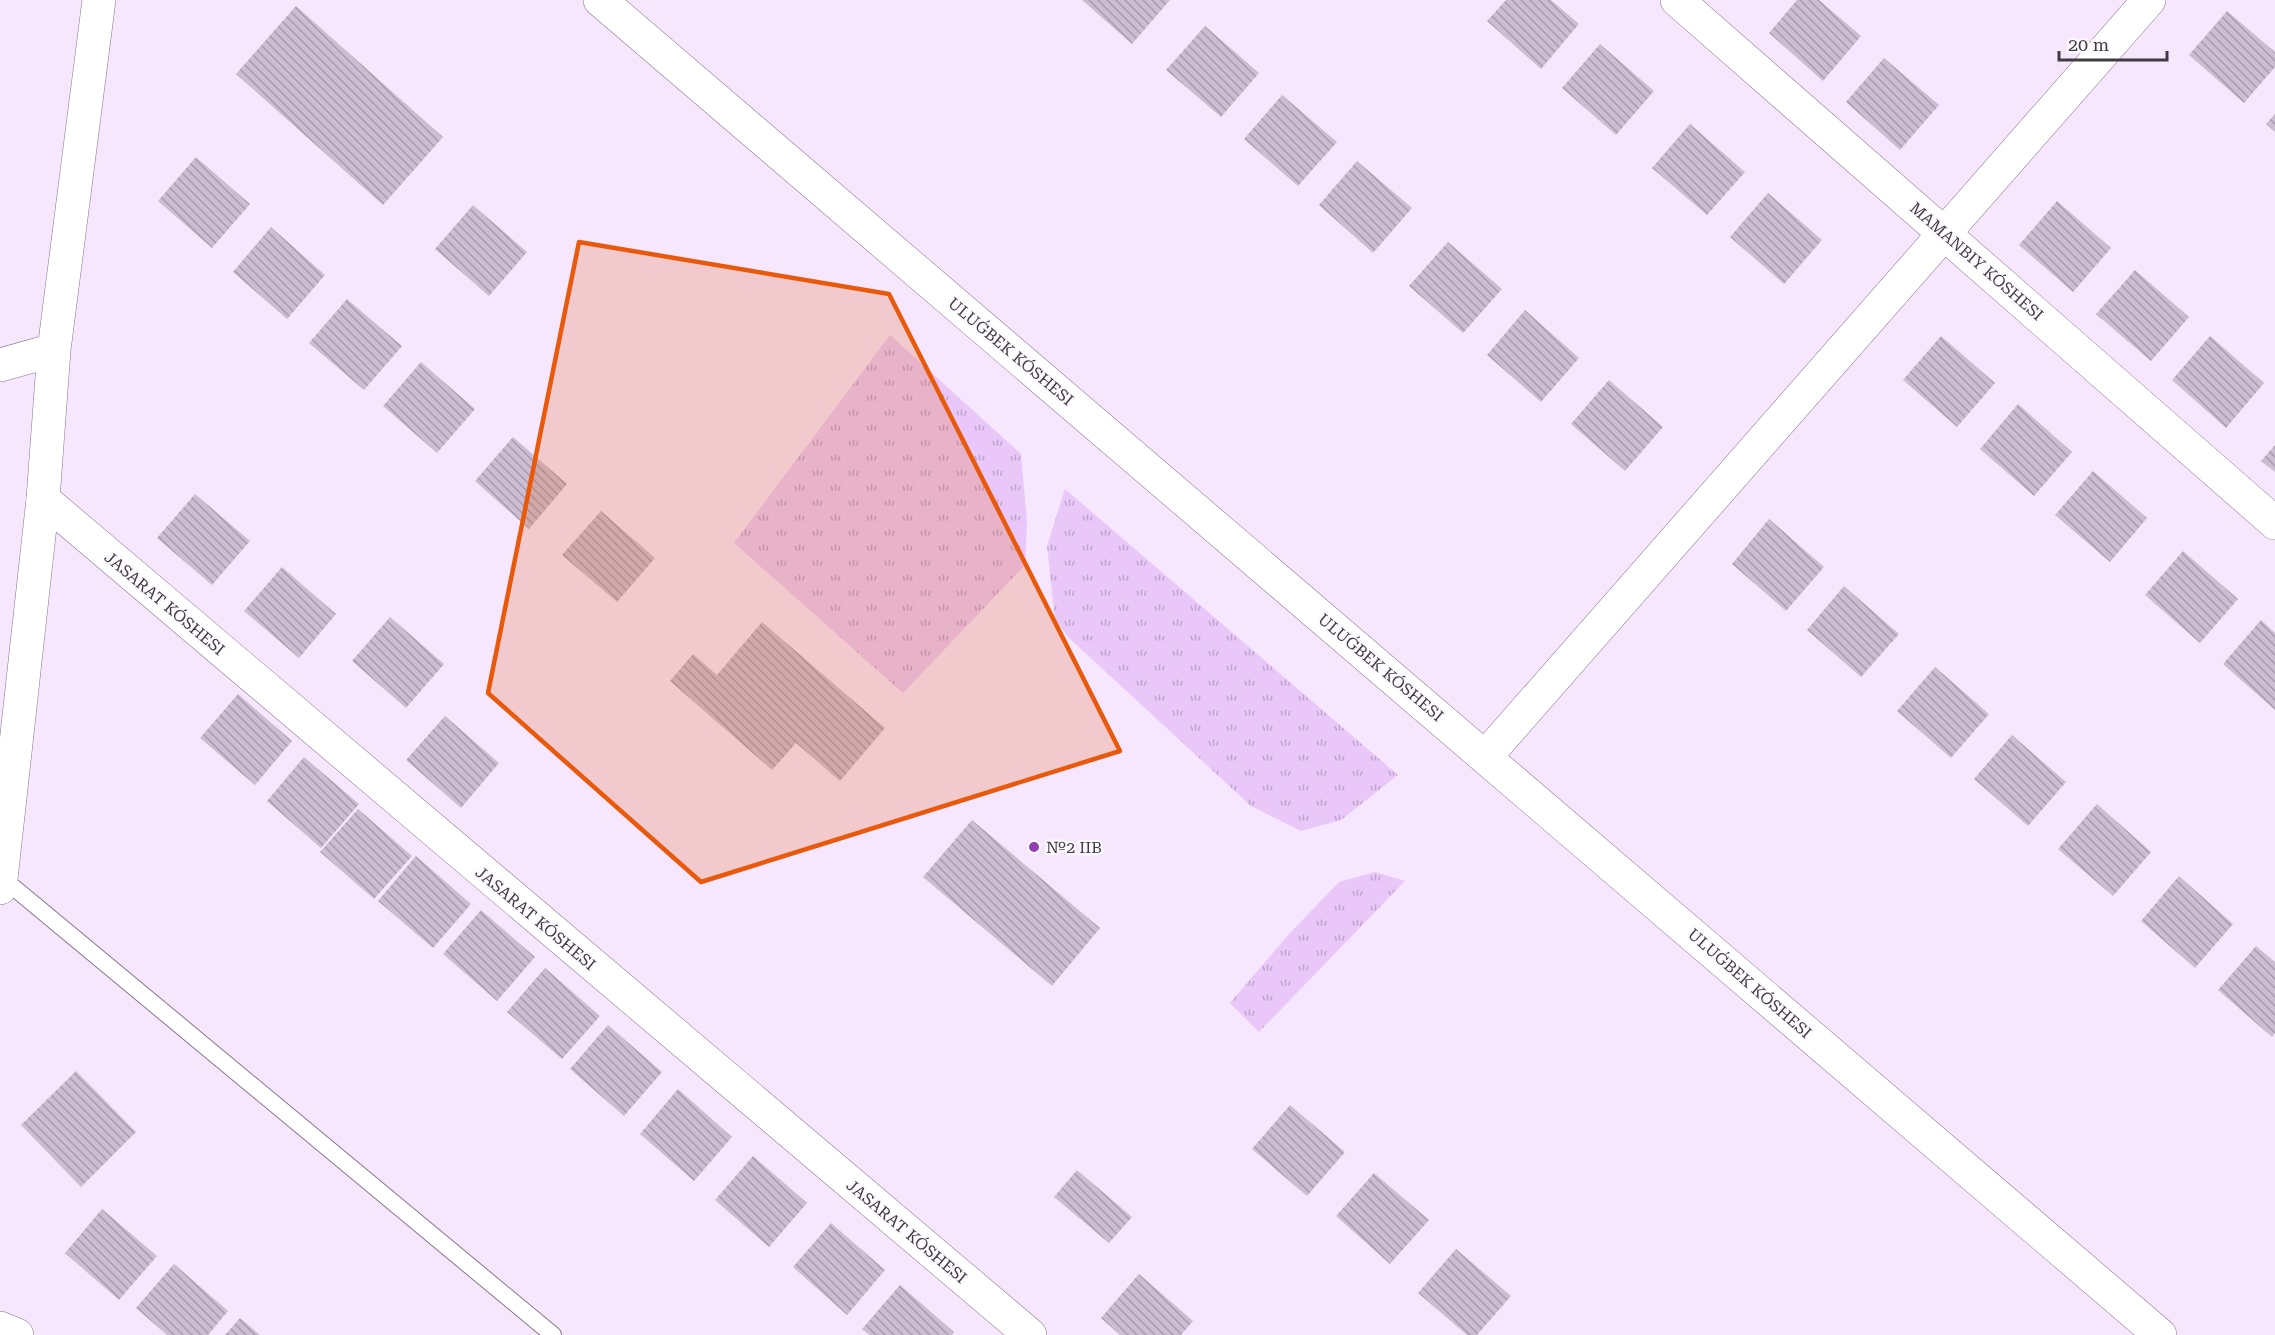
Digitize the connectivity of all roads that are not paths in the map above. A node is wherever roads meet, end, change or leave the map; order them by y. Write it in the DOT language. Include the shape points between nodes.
graph roads {
  1 [pos="99,0"];
  2 [pos="600,0"];
  3 [pos="1677,0"];
  4 [pos="2149,0"];
  5 [pos="1945,232"];
  6 [pos="54,350"];
  7 [pos="0,365"];
  8 [pos="43,499"];
  9 [pos="2275,523"];
  10 [pos="1486,756"];
  11 [pos="1,883"];
  12 [pos="0,1328"];
  13 [pos="17,1335"];
  14 [pos="553,1335"];
  15 [pos="1030,1335"];
  16 [pos="2160,1335"];
  1 -- 6 [label="street"];
  2 -- 10 [label="street, ULUǴBEK KÓSHESI"];
  3 -- 5 [label="street, MAMANBIY KÓSHESI"];
  4 -- 5 [label="street"];
  5 -- 9 [label="street, MAMANBIY KÓSHESI"];
  5 -- 10 [label="street"];
  6 -- 7 [label="street"];
  6 -- 8 [label="street"];
  8 -- 11 [label="street"];
  8 -- 15 [label="street, JASARAT KÓSHESI"];
  10 -- 16 [label="street, ULUǴBEK KÓSHESI"];
  11 -- 14 [label="lane"];
  12 -- 13 [label="street"];
}
